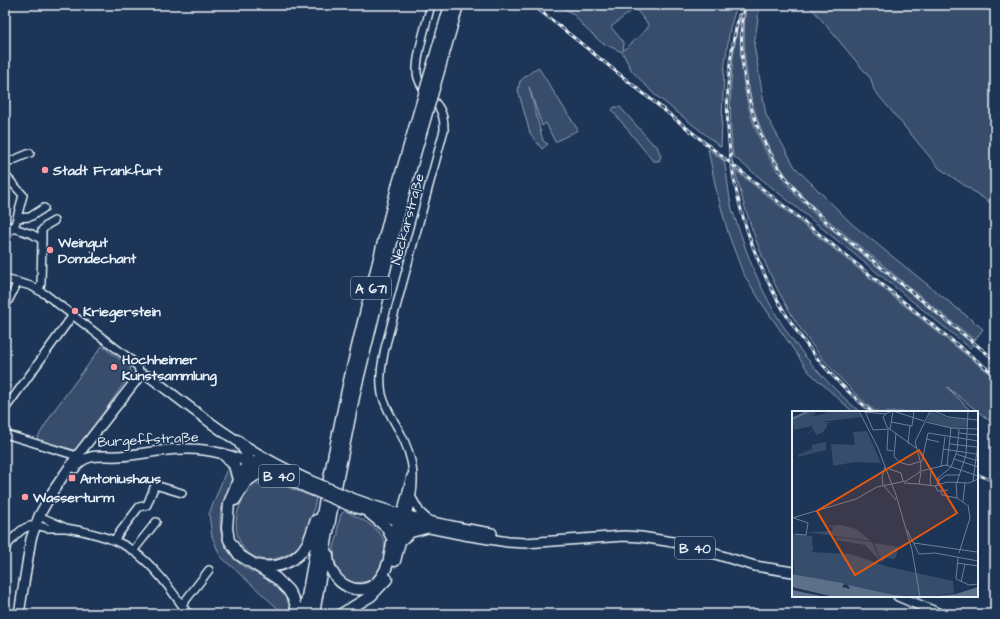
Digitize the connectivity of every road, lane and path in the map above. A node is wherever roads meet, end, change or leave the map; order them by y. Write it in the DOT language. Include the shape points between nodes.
graph roads {
  1 [pos="431,5"];
  2 [pos="450,5"];
  3 [pos="458,5"];
  4 [pos="30,153"];
  5 [pos="5,165"];
  6 [pos="5,175"];
  7 [pos="401,188"];
  8 [pos="44,208"];
  9 [pos="17,218"];
  10 [pos="54,221"];
  11 [pos="10,227"];
  12 [pos="5,239"];
  13 [pos="42,240"];
  14 [pos="5,278"];
  15 [pos="18,282"];
  16 [pos="39,290"];
  17 [pos="5,307"];
  18 [pos="73,315"];
  19 [pos="140,375"];
  20 [pos="5,409"];
  21 [pos="5,434"];
  22 [pos="91,439"];
  23 [pos="236,440"];
  24 [pos="223,454"];
  25 [pos="98,456"];
  26 [pos="78,459"];
  27 [pos="251,463"];
  28 [pos="412,466"];
  29 [pos="288,471"];
  30 [pos="270,472"];
  31 [pos="242,481"];
  32 [pos="308,484"];
  33 [pos="182,493"];
  34 [pos="326,494"];
  35 [pos="412,498"];
  36 [pos="351,502"];
  37 [pos="368,512"];
  38 [pos="403,518"];
  39 [pos="40,521"];
  40 [pos="156,522"];
  41 [pos="428,525"];
  42 [pos="329,531"];
  43 [pos="114,540"];
  44 [pos="396,540"];
  45 [pos="5,548"];
  46 [pos="133,551"];
  47 [pos="249,562"];
  48 [pos="209,570"];
  49 [pos="792,572"];
  50 [pos="900,597"];
  51 [pos="182,605"];
  52 [pos="19,614"];
  53 [pos="24,614"];
  54 [pos="188,614"];
  55 [pos="298,614"];
  56 [pos="304,614"];
  57 [pos="314,614"];
  58 [pos="341,614"];
  59 [pos="940,614"];
  1 -- 28 [label="street, Neckarstraße" via="417,74 420,83 442,112 444,130 385,348 381,372 384,402 400,432"];
  2 -- 7 [label="highway, A 671, bridge"];
  3 -- 7 [label="highway, A 671, bridge"];
  4 -- 5 [label="street"];
  6 -- 9 [label="street" via="23,195"];
  7 -- 34 [label="highway, A 671" via="357,346"];
  7 -- 42 [label="highway, A 671" via="356,392"];
  8 -- 9 [label="street" via="30,217"];
  9 -- 11 [label="street"];
  10 -- 13 [label="street" via="42,230"];
  11 -- 12 [label="street"];
  11 -- 13 [label="street"];
  13 -- 16 [label="street"];
  14 -- 15 [label="street"];
  15 -- 16 [label="street"];
  15 -- 17 [label="street"];
  16 -- 18 [label="street"];
  18 -- 19 [label="street" via="136,365"];
  18 -- 20 [label="street"];
  19 -- 22 [label="main road"];
  19 -- 23 [label="main road" via="150,376"];
  21 -- 26 [label="street"];
  22 -- 25 [label="main road" via="89,450"];
  22 -- 26 [label="main road"];
  23 -- 27 [label="highway" via="247,452"];
  23 -- 29 [label="main road"];
  24 -- 25 [label="main road, Burgeffstraße" via="184,449"];
  24 -- 27 [label="main road, Burgeffstraße"];
  24 -- 31 [label="highway" via="234,465"];
  25 -- 26 [label="main road, Burgeffstraße"];
  26 -- 39 [label="main road"];
  27 -- 29 [label="highway" via="258,461"];
  27 -- 30 [label="main road, B 40"];
  27 -- 31 [label="highway"];
  28 -- 35 [label="street, Neckarstraße"];
  28 -- 38 [label="street, Neckarstraße"];
  29 -- 32 [label="main road, B 40"];
  30 -- 31 [label="highway"];
  30 -- 32 [label="main road, B 40"];
  31 -- 47 [label="highway" via="229,503 228,534 232,545"];
  32 -- 36 [label="main road, B 40, bridge"];
  33 -- 43 [label="street" via="155,485 147,505 139,507"];
  34 -- 47 [label="highway" via="307,543 296,557 273,566"];
  34 -- 56 [label="highway, A 671"];
  35 -- 38 [label="street, Neckarstraße"];
  35 -- 41 [label="street"];
  36 -- 37 [label="main road, B 40"];
  36 -- 38 [label="main road, B 40"];
  37 -- 38 [label="main road, B 40"];
  37 -- 44 [label="highway" via="386,527"];
  38 -- 41 [label="main road, B 40"];
  38 -- 44 [label="highway"];
  39 -- 43 [label="street"];
  39 -- 45 [label="street" via="23,529"];
  39 -- 52 [label="main road" via="28,552"];
  39 -- 53 [label="main road"];
  40 -- 46 [label="street"];
  41 -- 44 [label="highway"];
  41 -- 49 [label="main road, B 40" via="464,536 508,542 624,536 664,540 754,566"];
  42 -- 44 [label="highway" via="330,570 340,582 354,588 370,586 382,577"];
  42 -- 57 [label="highway, A 671"];
  43 -- 46 [label="street"];
  44 -- 58 [label="highway" via="391,572 383,585 371,596"];
  46 -- 51 [label="street" via="148,563"];
  47 -- 55 [label="highway" via="285,585 294,600"];
  48 -- 51 [label="street"];
  50 -- 59 [label="main road"];
  51 -- 54 [label="street"];
}
